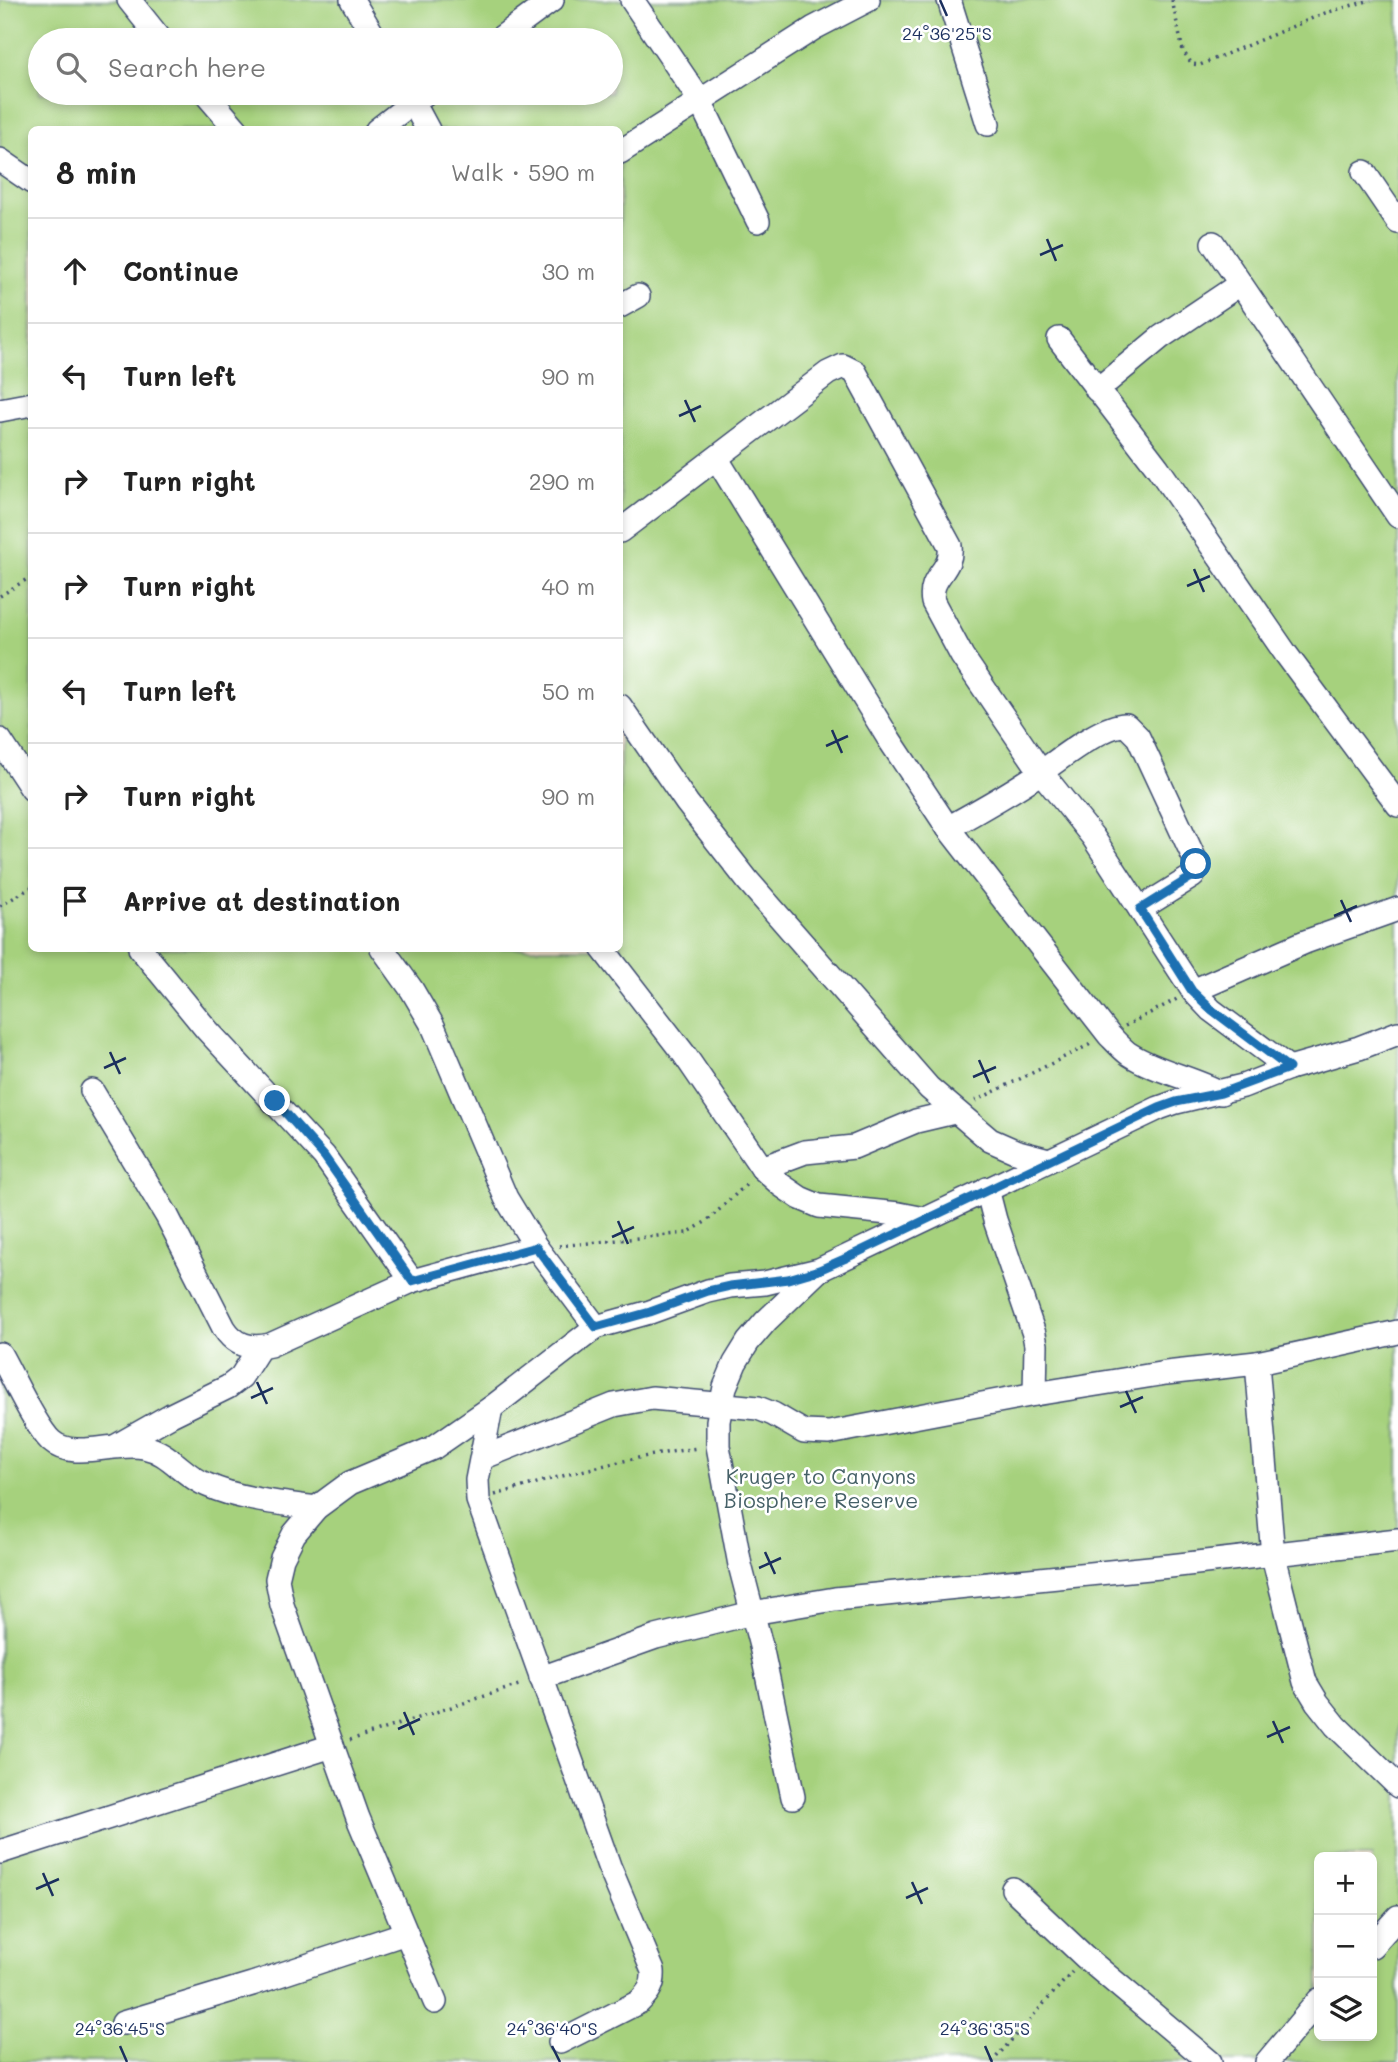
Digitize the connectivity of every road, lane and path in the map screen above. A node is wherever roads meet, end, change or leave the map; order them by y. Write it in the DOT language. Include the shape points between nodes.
graph roads {
  1 [pos="129,0"];
  2 [pos="352,0"];
  3 [pos="552,0"];
  4 [pos="632,0"];
  5 [pos="868,0"];
  6 [pos="948,0"];
  7 [pos="1172,0"];
  8 [pos="1371,0"];
  9 [pos="151,28"];
  10 [pos="369,28"];
  11 [pos="514,28"];
  12 [pos="699,99"];
  13 [pos="215,105"];
  14 [pos="406,105"];
  15 [pos="419,105"];
  16 [pos="988,124"];
  17 [pos="234,126"];
  18 [pos="382,126"];
  19 [pos="427,126"];
  20 [pos="623,150"];
  21 [pos="0,160"];
  22 [pos="1364,172"];
  23 [pos="28,179"];
  24 [pos="758,221"];
  25 [pos="1398,222"];
  26 [pos="1213,243"];
  27 [pos="1240,284"];
  28 [pos="1059,339"];
  29 [pos="1097,390"];
  30 [pos="28,405"];
  31 [pos="0,410"];
  32 [pos="717,459"];
  33 [pos="1398,516"];
  34 [pos="623,529"];
  35 [pos="28,578"];
  36 [pos="0,596"];
  37 [pos="623,710"];
  38 [pos="0,740"];
  39 [pos="1041,772"];
  40 [pos="28,783"];
  41 [pos="1398,805"];
  42 [pos="948,828"];
  43 [pos="28,889"];
  44 [pos="0,906"];
  45 [pos="1140,909"];
  46 [pos="1398,909"];
  47 [pos="143,952"];
  48 [pos="385,952"];
  49 [pos="606,952"];
  50 [pos="1192,991"];
  51 [pos="1398,1032"];
  52 [pos="1109,1035"];
  53 [pos="1289,1068"];
  54 [pos="92,1091"];
  55 [pos="1221,1093"];
  56 [pos="954,1112"];
  57 [pos="1049,1160"];
  58 [pos="762,1168"];
  59 [pos="987,1189"];
  60 [pos="925,1219"];
  61 [pos="536,1247"];
  62 [pos="819,1270"];
  63 [pos="412,1281"];
  64 [pos="596,1327"];
  65 [pos="1398,1332"];
  66 [pos="261,1348"];
  67 [pos="0,1354"];
  68 [pos="1257,1363"];
  69 [pos="1035,1394"];
  70 [pos="720,1404"];
  71 [pos="491,1408"];
  72 [pos="118,1445"];
  73 [pos="718,1446"];
  74 [pos="482,1458"];
  75 [pos="478,1500"];
  76 [pos="316,1508"];
  77 [pos="1398,1541"];
  78 [pos="1273,1556"];
  79 [pos="752,1613"];
  80 [pos="541,1678"];
  81 [pos="332,1746"];
  82 [pos="1398,1786"];
  83 [pos="793,1797"];
  84 [pos="0,1852"];
  85 [pos="1013,1889"];
  86 [pos="1398,1917"];
  87 [pos="406,1933"];
  88 [pos="1377,1940"];
  89 [pos="1085,1957"];
  90 [pos="435,2002"];
  91 [pos="1314,2006"];
  92 [pos="123,2023"];
  93 [pos="560,2042"];
  94 [pos="992,2062"];
  95 [pos="1210,2062"];
  96 [pos="1268,2062"];
  1 -- 9 [label="street"];
  2 -- 10 [label="street"];
  3 -- 11 [label="street"];
  4 -- 12 [label="street"];
  5 -- 12 [label="street"];
  6 -- 16 [label="street"];
  7 -- 8 [label="path" via="1184,51 1192,64 1200,65 1325,13"];
  12 -- 20 [label="street"];
  12 -- 24 [label="street"];
  13 -- 17 [label="street"];
  14 -- 18 [label="street"];
  15 -- 19 [label="street"];
  21 -- 23 [label="street"];
  22 -- 25 [label="street"];
  26 -- 27 [label="street"];
  27 -- 29 [label="street" via="1161,337"];
  27 -- 33 [label="street"];
  28 -- 29 [label="street"];
  29 -- 41 [label="street" via="1158,468 1286,654"];
  30 -- 31 [label="street"];
  32 -- 34 [label="street"];
  32 -- 39 [label="street" via="828,373 843,366 855,372 950,546 947,566 932,587 933,602 962,656"];
  32 -- 42 [label="street"];
  35 -- 36 [label="path"];
  37 -- 56 [label="street" via="748,881"];
  38 -- 40 [label="street"];
  39 -- 42 [label="street"];
  39 -- 45 [label="street" via="1093,837"];
  39 -- 45 [label="street" via="1080,744 1120,725 1131,728 1138,737 1196,864 1193,876"];
  42 -- 52 [label="street"];
  43 -- 44 [label="path"];
  45 -- 50 [label="street"];
  46 -- 50 [label="street"];
  47 -- 63 [label="street" via="207,1030 324,1156"];
  48 -- 61 [label="street" via="433,1026 506,1198"];
  49 -- 58 [label="street"];
  50 -- 52 [label="path"];
  50 -- 53 [label="street"];
  51 -- 53 [label="street"];
  52 -- 55 [label="street" via="1143,1062"];
  52 -- 56 [label="path"];
  53 -- 55 [label="street"];
  54 -- 66 [label="street" via="167,1216 228,1336 237,1343"];
  55 -- 57 [label="street" via="1159,1108"];
  56 -- 57 [label="street" via="990,1140"];
  56 -- 58 [label="street" via="916,1121 855,1147 805,1153"];
  57 -- 59 [label="street"];
  58 -- 60 [label="street" via="800,1198 819,1206"];
  58 -- 61 [label="path" via="707,1221 687,1233"];
  59 -- 60 [label="street"];
  59 -- 69 [label="street" via="1034,1334"];
  60 -- 62 [label="street"];
  61 -- 63 [label="street"];
  61 -- 64 [label="street"];
  62 -- 64 [label="street" via="708,1291"];
  62 -- 70 [label="street" via="748,1342"];
  63 -- 66 [label="street"];
  64 -- 71 [label="street"];
  65 -- 68 [label="street"];
  66 -- 72 [label="street" via="228,1387"];
  67 -- 72 [label="street" via="50,1440 68,1450"];
  68 -- 69 [label="street"];
  68 -- 78 [label="street"];
  69 -- 70 [label="street" via="821,1434 804,1432 758,1408"];
  70 -- 73 [label="street"];
  70 -- 74 [label="street" via="635,1400"];
  71 -- 74 [label="street"];
  71 -- 76 [label="street" via="433,1448 349,1483"];
  72 -- 76 [label="street" via="159,1451 205,1485 229,1493"];
  73 -- 75 [label="path" via="648,1454"];
  73 -- 79 [label="street"];
  74 -- 75 [label="street"];
  75 -- 80 [label="street"];
  76 -- 81 [label="street" via="294,1534 277,1579 285,1616"];
  77 -- 78 [label="street"];
  78 -- 79 [label="street" via="835,1599"];
  78 -- 82 [label="street" via="1305,1682 1336,1726"];
  79 -- 80 [label="street" via="656,1637"];
  79 -- 83 [label="street"];
  80 -- 81 [label="path"];
  80 -- 93 [label="street" via="609,1866 653,1971 648,1993 639,2001"];
  81 -- 84 [label="street"];
  81 -- 87 [label="street"];
  85 -- 89 [label="street"];
  86 -- 88 [label="street"];
  87 -- 90 [label="street"];
  87 -- 92 [label="street"];
  89 -- 94 [label="path"];
  89 -- 95 [label="street"];
  91 -- 96 [label="street"];
}
